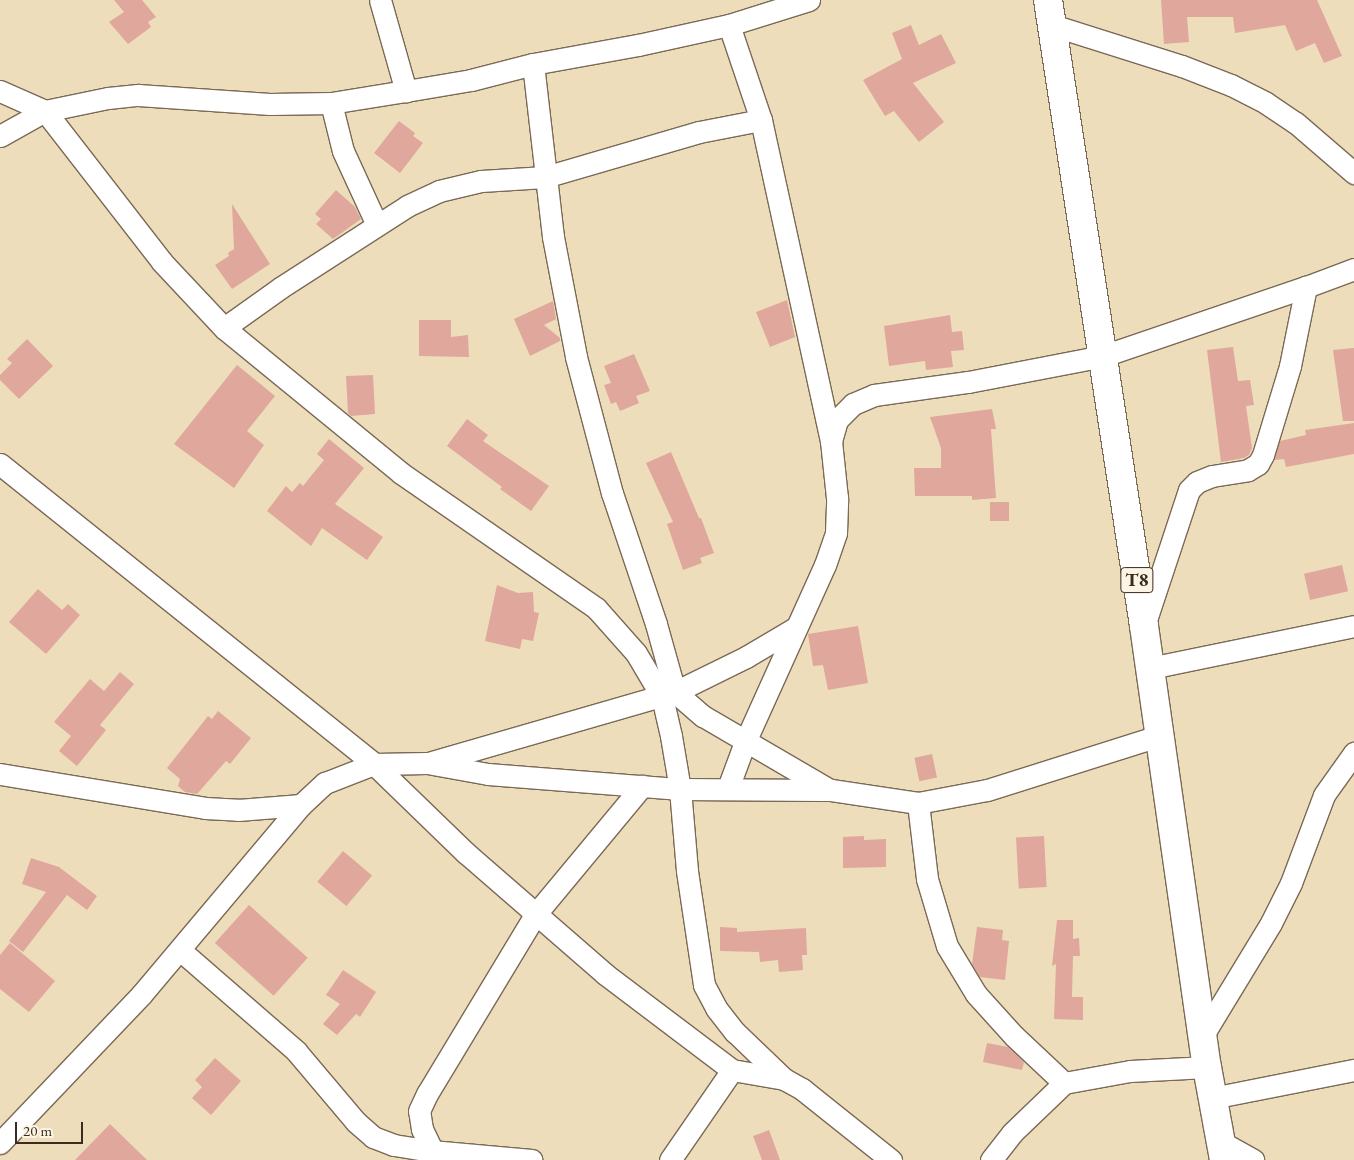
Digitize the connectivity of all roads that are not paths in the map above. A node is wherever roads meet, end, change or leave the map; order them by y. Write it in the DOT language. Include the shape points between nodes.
graph roads {
  1 [pos="380,0"];
  2 [pos="809,0"];
  3 [pos="1050,13"];
  4 [pos="729,25"];
  5 [pos="533,64"];
  6 [pos="2,88"];
  7 [pos="406,91"];
  8 [pos="331,103"];
  9 [pos="45,112"];
  10 [pos="761,120"];
  11 [pos="0,136"];
  12 [pos="1354,173"];
  13 [pos="545,177"];
  14 [pos="378,226"];
  15 [pos="1354,269"];
  16 [pos="1306,287"];
  17 [pos="224,328"];
  18 [pos="1103,356"];
  19 [pos="831,441"];
  20 [pos="4,471"];
  21 [pos="1144,626"];
  22 [pos="1354,626"];
  23 [pos="795,628"];
  24 [pos="1150,668"];
  25 [pos="669,694"];
  26 [pos="1158,736"];
  27 [pos="745,742"];
  28 [pos="1354,753"];
  29 [pos="426,763"];
  30 [pos="374,764"];
  31 [pos="0,774"];
  32 [pos="642,786"];
  33 [pos="728,788"];
  34 [pos="680,789"];
  35 [pos="831,790"];
  36 [pos="918,803"];
  37 [pos="301,805"];
  38 [pos="535,915"];
  39 [pos="180,950"];
  40 [pos="1203,1035"];
  41 [pos="1207,1067"];
  42 [pos="732,1070"];
  43 [pos="1354,1070"];
  44 [pos="784,1079"];
  45 [pos="1064,1083"];
  46 [pos="1212,1098"];
  47 [pos="0,1143"];
  48 [pos="1222,1151"];
  49 [pos="434,1155"];
  50 [pos="532,1160"];
  51 [pos="670,1160"];
  52 [pos="891,1160"];
  53 [pos="991,1160"];
  54 [pos="1253,1160"];
  1 -- 7 [label="street"];
  2 -- 4 [label="street"];
  3 -- 12 [label="street" via="1231,85 1266,103 1296,123"];
  3 -- 18 [label="highway, T8"];
  4 -- 5 [label="street"];
  4 -- 10 [label="street"];
  5 -- 7 [label="street" via="471,80"];
  5 -- 13 [label="street"];
  6 -- 9 [label="street"];
  7 -- 8 [label="street"];
  8 -- 9 [label="street" via="270,104 138,95"];
  8 -- 14 [label="street" via="343,151"];
  9 -- 11 [label="street"];
  9 -- 17 [label="street" via="162,262"];
  10 -- 13 [label="street" via="699,132"];
  10 -- 19 [label="street"];
  13 -- 14 [label="street" via="481,181 439,191 407,206"];
  13 -- 25 [label="street" via="564,302 593,427 656,624"];
  14 -- 17 [label="street"];
  15 -- 16 [label="street"];
  16 -- 18 [label="street"];
  16 -- 21 [label="street" via="1290,366 1263,455 1258,464 1248,470 1212,476 1197,482 1189,490"];
  17 -- 25 [label="street" via="402,473 596,608"];
  18 -- 19 [label="street" via="968,382 874,395 853,404 837,420"];
  18 -- 21 [label="highway, T8"];
  19 -- 23 [label="street" via="837,498 836,533"];
  20 -- 30 [label="street"];
  21 -- 24 [label="highway, T8"];
  22 -- 24 [label="street"];
  23 -- 25 [label="street" via="746,657"];
  23 -- 27 [label="street"];
  24 -- 26 [label="highway, T8"];
  25 -- 27 [label="street"];
  25 -- 29 [label="street"];
  25 -- 34 [label="street" via="671,736"];
  26 -- 36 [label="street" via="987,790"];
  26 -- 40 [label="highway, T8"];
  27 -- 33 [label="street"];
  27 -- 35 [label="street"];
  28 -- 40 [label="street" via="1324,795 1291,883 1271,923"];
  29 -- 30 [label="street"];
  29 -- 32 [label="street" via="488,774"];
  30 -- 37 [label="street" via="325,783"];
  30 -- 38 [label="street" via="466,854"];
  31 -- 37 [label="street" via="206,808 238,810"];
  32 -- 34 [label="street"];
  32 -- 38 [label="street"];
  33 -- 34 [label="street"];
  33 -- 35 [label="street"];
  34 -- 44 [label="street" via="687,871 704,985 716,1008 735,1032"];
  35 -- 36 [label="street"];
  36 -- 45 [label="street" via="927,879 947,946 976,994 1014,1036"];
  37 -- 39 [label="street"];
  38 -- 42 [label="street" via="605,974"];
  38 -- 49 [label="street" via="419,1111 422,1129"];
  39 -- 47 [label="street" via="70,1072"];
  39 -- 49 [label="street" via="296,1051 356,1122 373,1137"];
  40 -- 41 [label="highway, T8"];
  41 -- 45 [label="street" via="1130,1072"];
  41 -- 46 [label="highway, T8"];
  42 -- 44 [label="street"];
  42 -- 51 [label="street"];
  43 -- 46 [label="street"];
  44 -- 52 [label="street" via="802,1089"];
  45 -- 53 [label="street" via="1012,1133"];
  46 -- 48 [label="highway, T8"];
  48 -- 54 [label="street"];
  49 -- 50 [label="street"];
}
